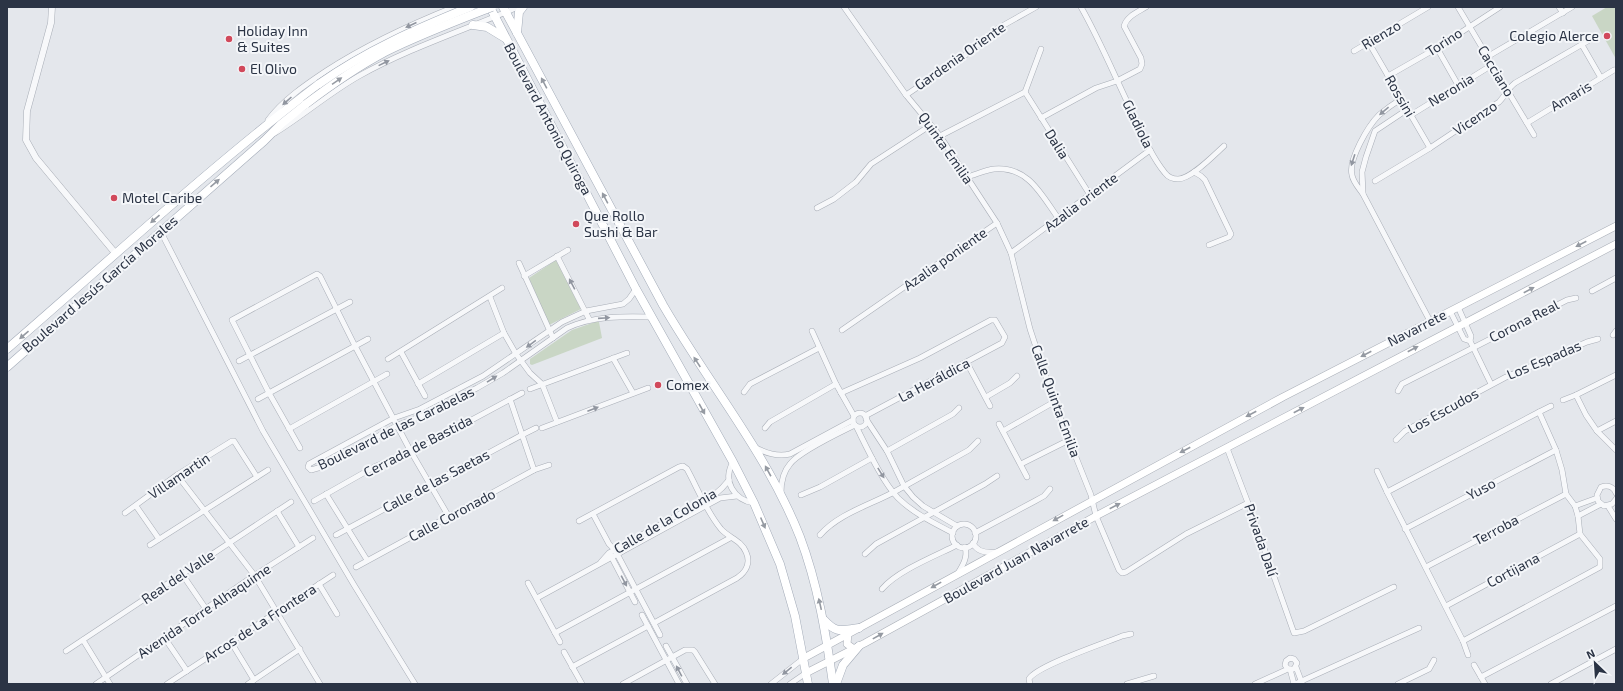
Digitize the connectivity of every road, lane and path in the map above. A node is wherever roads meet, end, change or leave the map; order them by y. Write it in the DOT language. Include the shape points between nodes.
graph roads {
  1 [pos="52,7"];
  2 [pos="454,7"];
  3 [pos="470,7"];
  4 [pos="491,7"];
  5 [pos="518,7"];
  6 [pos="523,7"];
  7 [pos="844,7"];
  8 [pos="1036,7"];
  9 [pos="1082,7"];
  10 [pos="1146,7"];
  11 [pos="1428,7"];
  12 [pos="1458,7"];
  13 [pos="1500,7"];
  14 [pos="1560,7"];
  15 [pos="1572,7"];
  16 [pos="447,10"];
  17 [pos="504,10"];
  18 [pos="1563,12"];
  19 [pos="495,17"];
  20 [pos="473,25"];
  21 [pos="1469,26"];
  22 [pos="454,32"];
  23 [pos="517,33"];
  24 [pos="506,38"];
  25 [pos="1593,38"];
  26 [pos="1369,43"];
  27 [pos="1582,45"];
  28 [pos="1436,48"];
  29 [pos="1041,49"];
  30 [pos="1354,51"];
  31 [pos="1487,57"];
  32 [pos="1492,65"];
  33 [pos="1614,70"];
  34 [pos="1388,76"];
  35 [pos="1602,78"];
  36 [pos="1117,81"];
  37 [pos="1458,85"];
  38 [pos="1508,91"];
  39 [pos="1025,92"];
  40 [pos="906,95"];
  41 [pos="1401,99"];
  42 [pos="1408,109"];
  43 [pos="1411,115"];
  44 [pos="1041,118"];
  45 [pos="1527,123"];
  46 [pos="931,125"];
  47 [pos="1369,127"];
  48 [pos="260,131"];
  49 [pos="1375,131"];
  50 [pos="1534,135"];
  51 [pos="940,136"];
  52 [pos="264,141"];
  53 [pos="1224,146"];
  54 [pos="1430,148"];
  55 [pos="1150,150"];
  56 [pos="1194,172"];
  57 [pos="967,177"];
  58 [pos="1375,181"];
  59 [pos="1363,194"];
  60 [pos="1090,195"];
  61 [pos="817,208"];
  62 [pos="1058,218"];
  63 [pos="996,223"];
  64 [pos="1616,226"];
  65 [pos="161,232"];
  66 [pos="609,236"];
  67 [pos="1616,244"];
  68 [pos="1209,245"];
  69 [pos="568,250"];
  70 [pos="1011,253"];
  71 [pos="116,254"];
  72 [pos="557,256"];
  73 [pos="640,262"];
  74 [pos="518,263"];
  75 [pos="524,276"];
  76 [pos="1616,278"];
  77 [pos="502,288"];
  78 [pos="636,289"];
  79 [pos="1592,291"];
  80 [pos="490,297"];
  81 [pos="1576,298"];
  82 [pos="350,302"];
  83 [pos="1023,302"];
  84 [pos="1458,307"];
  85 [pos="336,309"];
  86 [pos="1450,310"];
  87 [pos="586,311"];
  88 [pos="651,317"];
  89 [pos="589,320"];
  90 [pos="1430,321"];
  91 [pos="1465,322"];
  92 [pos="1458,326"];
  93 [pos="548,330"];
  94 [pos="842,330"];
  95 [pos="812,331"];
  96 [pos="504,333"];
  97 [pos="553,338"];
  98 [pos="368,339"];
  99 [pos="1598,340"];
  100 [pos="1470,341"];
  101 [pos="355,346"];
  102 [pos="1472,347"];
  103 [pos="819,348"];
  104 [pos="7,349"];
  105 [pos="400,352"];
  106 [pos="627,353"];
  107 [pos="516,354"];
  108 [pos="251,356"];
  109 [pos="613,358"];
  110 [pos="388,359"];
  111 [pos="239,361"];
  112 [pos="520,361"];
  113 [pos="967,363"];
  114 [pos="7,367"];
  115 [pos="387,374"];
  116 [pos="1616,374"];
  117 [pos="1017,376"];
  118 [pos="373,381"];
  119 [pos="418,384"];
  120 [pos="542,384"];
  121 [pos="836,384"];
  122 [pos="1491,384"];
  123 [pos="648,388"];
  124 [pos="530,389"];
  125 [pos="1398,391"];
  126 [pos="744,392"];
  127 [pos="269,393"];
  128 [pos="522,393"];
  129 [pos="841,393"];
  130 [pos="633,394"];
  131 [pos="1576,395"];
  132 [pos="425,396"];
  133 [pos="986,397"];
  134 [pos="258,399"];
  135 [pos="510,399"];
  136 [pos="1563,400"];
  137 [pos="1054,402"];
  138 [pos="990,406"];
  139 [pos="1551,406"];
  140 [pos="960,408"];
  141 [pos="1539,412"];
  142 [pos="394,418"];
  143 [pos="866,418"];
  144 [pos="1616,421"];
  145 [pos="557,422"];
  146 [pos="854,422"];
  147 [pos="999,424"];
  148 [pos="398,425"];
  149 [pos="765,428"];
  150 [pos="289,429"];
  151 [pos="1003,431"];
  152 [pos="1219,431"];
  153 [pos="1597,431"];
  154 [pos="522,435"];
  155 [pos="1069,440"];
  156 [pos="1396,440"];
  157 [pos="978,441"];
  158 [pos="754,446"];
  159 [pos="300,448"];
  160 [pos="1227,448"];
  161 [pos="410,450"];
  162 [pos="1556,450"];
  163 [pos="1616,450"];
  164 [pos="887,451"];
  165 [pos="786,455"];
  166 [pos="872,458"];
  167 [pos="733,462"];
  168 [pos="791,463"];
  169 [pos="1021,464"];
  170 [pos="549,465"];
  171 [pos="268,470"];
  172 [pos="534,470"];
  173 [pos="1377,471"];
  174 [pos="177,475"];
  175 [pos="997,476"];
  176 [pos="257,477"];
  177 [pos="1027,477"];
  178 [pos="729,480"];
  179 [pos="431,484"];
  180 [pos="904,486"];
  181 [pos="1614,487"];
  182 [pos="1050,488"];
  183 [pos="893,492"];
  184 [pos="1387,492"];
  185 [pos="1616,492"];
  186 [pos="326,494"];
  187 [pos="780,494"];
  188 [pos="1566,494"];
  189 [pos="801,495"];
  190 [pos="737,496"];
  191 [pos="1597,498"];
  192 [pos="1092,500"];
  193 [pos="314,501"];
  194 [pos="703,501"];
  195 [pos="1616,501"];
  196 [pos="291,502"];
  197 [pos="754,503"];
  198 [pos="1248,503"];
  199 [pos="1601,504"];
  200 [pos="1577,505"];
  201 [pos="136,506"];
  202 [pos="1608,506"];
  203 [pos="706,507"];
  204 [pos="204,510"];
  205 [pos="277,511"];
  206 [pos="125,513"];
  207 [pos="933,513"];
  208 [pos="593,514"];
  209 [pos="1096,516"];
  210 [pos="1578,516"];
  211 [pos="449,517"];
  212 [pos="925,517"];
  213 [pos="1616,519"];
  214 [pos="579,521"];
  215 [pos="957,526"];
  216 [pos="348,528"];
  217 [pos="1405,529"];
  218 [pos="953,533"];
  219 [pos="975,533"];
  220 [pos="1580,534"];
  221 [pos="336,535"];
  222 [pos="820,535"];
  223 [pos="313,538"];
  224 [pos="730,538"];
  225 [pos="159,539"];
  226 [pos="230,543"];
  227 [pos="609,544"];
  228 [pos="972,544"];
  229 [pos="150,545"];
  230 [pos="957,545"];
  231 [pos="300,547"];
  232 [pos="965,547"];
  233 [pos="616,552"];
  234 [pos="998,552"];
  235 [pos="609,553"];
  236 [pos="865,554"];
  237 [pos="612,558"];
  238 [pos="367,560"];
  239 [pos="600,563"];
  240 [pos="356,567"];
  241 [pos="1426,567"];
  242 [pos="182,574"];
  243 [pos="958,574"];
  244 [pos="333,575"];
  245 [pos="255,576"];
  246 [pos="528,583"];
  247 [pos="319,584"];
  248 [pos="1394,587"];
  249 [pos="636,589"];
  250 [pos="882,589"];
  251 [pos="630,592"];
  252 [pos="537,598"];
  253 [pos="635,602"];
  254 [pos="1446,606"];
  255 [pos="1616,606"];
  256 [pos="206,609"];
  257 [pos="277,612"];
  258 [pos="337,614"];
  259 [pos="642,615"];
  260 [pos="824,620"];
  261 [pos="654,623"];
  262 [pos="648,626"];
  263 [pos="859,628"];
  264 [pos="1419,628"];
  265 [pos="556,633"];
  266 [pos="848,634"];
  267 [pos="1131,634"];
  268 [pos="660,635"];
  269 [pos="164,638"];
  270 [pos="83,640"];
  271 [pos="1463,641"];
  272 [pos="231,642"];
  273 [pos="560,642"];
  274 [pos="828,644"];
  275 [pos="666,646"];
  276 [pos="856,647"];
  277 [pos="300,649"];
  278 [pos="1616,649"];
  279 [pos="66,652"];
  280 [pos="564,652"];
  281 [pos="1468,655"];
  282 [pos="672,657"];
  283 [pos="804,658"];
  284 [pos="666,660"];
  285 [pos="830,660"];
  286 [pos="1434,660"];
  287 [pos="1474,665"];
  288 [pos="572,667"];
  289 [pos="1296,667"];
  290 [pos="1289,669"];
  291 [pos="187,671"];
  292 [pos="806,673"];
  293 [pos="1154,676"];
  294 [pos="1482,677"];
  295 [pos="106,678"];
  296 [pos="254,680"];
  297 [pos="1030,681"];
  298 [pos="1301,682"];
  299 [pos="96,684"];
  300 [pos="110,684"];
  301 [pos="168,684"];
  302 [pos="248,684"];
  303 [pos="320,684"];
  304 [pos="415,684"];
  305 [pos="582,684"];
  306 [pos="623,684"];
  307 [pos="679,684"];
  308 [pos="687,684"];
  309 [pos="715,684"];
  310 [pos="771,684"];
  311 [pos="790,684"];
  312 [pos="808,684"];
  313 [pos="833,684"];
  314 [pos="836,684"];
  315 [pos="1127,684"];
  316 [pos="1255,684"];
  317 [pos="1295,684"];
  318 [pos="1398,684"];
  319 [pos="1485,684"];
  320 [pos="1551,684"];
  1 -- 71 [label="street" via="51,23 27,111 26,140 36,158"];
  2 -- 16 [label="street"];
  3 -- 48 [label="main road, Boulevard Jesús García Morales, bridge" via="388,42 339,70"];
  4 -- 19 [label="main road, Boulevard Antonio Quiroga"];
  52 -- 4 [label="main road, Boulevard Jesús García Morales, one-way, bridge" via="281,124 344,76 414,38"];
  5 -- 17 [label="street"];
  6 -- 23 [label="main road" via="519,12"];
  7 -- 40 [label="street, Quinta Emilia"];
  8 -- 40 [label="street, Gardenia Oriente" via="995,30 967,54"];
  9 -- 36 [label="street, Gladiola"];
  10 -- 36 [label="street" via="1131,16 1124,26 1142,64 1140,69"];
  11 -- 26 [label="street, Rienzo"];
  12 -- 21 [label="street, Cacciano"];
  13 -- 21 [label="street, Torino"];
  14 -- 18 [label="street"];
  15 -- 18 [label="street"];
  16 -- 22 [label="street" via="452,12 458,22 458,28"];
  16 -- 48 [label="street, one-way" via="388,36 341,62 300,89"];
  17 -- 19 [label="street"];
  17 -- 23 [label="main road, Boulevard Antonio Quiroga"];
  18 -- 31 [label="street"];
  19 -- 20 [label="street"];
  19 -- 24 [label="main road, Boulevard Antonio Quiroga"];
  20 -- 22 [label="street"];
  20 -- 24 [label="main road" via="487,27"];
  21 -- 28 [label="street, Torino"];
  21 -- 31 [label="street, Cacciano"];
  52 -- 22 [label="street, one-way" via="358,77 404,53"];
  73 -- 23 [label="main road, Boulevard Antonio Quiroga, one-way"];
  24 -- 66 [label="main road, Boulevard Antonio Quiroga"];
  25 -- 27 [label="street, Vicenzo"];
  26 -- 30 [label="street, Rienzo"];
  26 -- 34 [label="street, Rossini"];
  27 -- 35 [label="street"];
  27 -- 38 [label="street, Vicenzo" via="1515,83"];
  28 -- 34 [label="street, Torino"];
  28 -- 37 [label="street"];
  29 -- 39 [label="street"];
  31 -- 32 [label="street, Cacciano"];
  32 -- 37 [label="street, Neronia"];
  32 -- 38 [label="street, Cacciano"];
  33 -- 35 [label="street, Amaris"];
  34 -- 41 [label="street, Rossini"];
  35 -- 45 [label="street, Amaris"];
  36 -- 44 [label="street" via="1096,88"];
  36 -- 55 [label="street, Gladiola"];
  37 -- 43 [label="street, Neronia"];
  38 -- 45 [label="street, Cacciano"];
  38 -- 54 [label="street, Vicenzo" via="1499,102"];
  39 -- 44 [label="street, Dalia"];
  39 -- 51 [label="street"];
  40 -- 46 [label="street, Quinta Emilia"];
  41 -- 42 [label="street, Rossini"];
  41 -- 47 [label="street, one-way" via="1378,116"];
  42 -- 43 [label="street, Rossini"];
  42 -- 49 [label="street"];
  43 -- 54 [label="street, Rossini"];
  44 -- 60 [label="street, Dalia"];
  45 -- 50 [label="street, Cacciano"];
  46 -- 51 [label="street, Quinta Emilia"];
  46 -- 61 [label="street" via="872,164 845,191"];
  47 -- 49 [label="street"];
  47 -- 59 [label="street, one-way" via="1352,162 1353,180"];
  48 -- 71 [label="main road, Boulevard Jesús García Morales, one-way"];
  49 -- 59 [label="street" via="1362,172"];
  51 -- 57 [label="street, Quinta Emilia"];
  65 -- 52 [label="main road, Boulevard Jesús García Morales, one-way"];
  53 -- 56 [label="street, Gladiola"];
  54 -- 58 [label="street, Vicenzo"];
  55 -- 56 [label="street, Gladiola" via="1171,178 1187,178"];
  55 -- 60 [label="street, Azalia oriente"];
  56 -- 68 [label="street" via="1205,180 1231,234"];
  57 -- 62 [label="street" via="993,169 1008,169 1021,174 1031,181"];
  57 -- 63 [label="street, Quinta Emilia"];
  59 -- 90 [label="street"];
  60 -- 62 [label="street, Azalia oriente"];
  62 -- 70 [label="street, Azalia oriente"];
  63 -- 70 [label="street, Quinta Emilia"];
  63 -- 94 [label="street, Azalia poniente"];
  64 -- 84 [label="main road, Navarrete, one-way"];
  65 -- 114 [label="main road, Boulevard Jesús García Morales"];
  65 -- 304 [label="street" via="264,431"];
  66 -- 73 [label="main road" via="620,234 631,253"];
  66 -- 78 [label="main road, Boulevard Antonio Quiroga"];
  91 -- 67 [label="main road, Navarrete, one-way"];
  69 -- 72 [label="street"];
  70 -- 83 [label="street, Quinta Emilia"];
  71 -- 104 [label="main road, Boulevard Jesús García Morales, one-way"];
  72 -- 75 [label="street"];
  87 -- 72 [label="street, one-way"];
  158 -- 73 [label="main road, one-way" via="685,343"];
  74 -- 75 [label="street"];
  75 -- 93 [label="street"];
  76 -- 79 [label="street"];
  77 -- 80 [label="street"];
  78 -- 87 [label="street, Boulevard de las Carabelas" via="623,304"];
  78 -- 88 [label="main road, Boulevard Antonio Quiroga"];
  80 -- 96 [label="street"];
  80 -- 105 [label="street"];
  81 -- 102 [label="street, Corona Real" via="1567,300"];
  82 -- 85 [label="street"];
  83 -- 137 [label="street, Calle Quinta Emilia"];
  84 -- 86 [label="main road, Navarrete"];
  84 -- 91 [label="street"];
  85 -- 101 [label="street"];
  85 -- 108 [label="street"];
  85 -- 108 [label="street" via="320,276 314,274 232,320"];
  86 -- 90 [label="main road, Navarrete"];
  86 -- 92 [label="street"];
  87 -- 89 [label="street"];
  87 -- 93 [label="street, Boulevard de las Carabelas"];
  89 -- 88 [label="street, Boulevard de las Carabelas, one-way"];
  88 -- 167 [label="main road, Boulevard Antonio Quiroga, one-way"];
  89 -- 97 [label="street, Boulevard de las Carabelas" via="567,328"];
  90 -- 152 [label="main road, Navarrete, one-way"];
  91 -- 92 [label="main road, Navarrete"];
  91 -- 100 [label="street" via="1471,336"];
  92 -- 100 [label="street" via="1464,339"];
  160 -- 92 [label="main road, Navarrete, one-way"];
  93 -- 97 [label="street"];
  93 -- 107 [label="street, Boulevard de las Carabelas, one-way"];
  95 -- 103 [label="street"];
  96 -- 107 [label="street"];
  96 -- 119 [label="street"];
  97 -- 112 [label="street, Boulevard de las Carabelas"];
  98 -- 101 [label="street"];
  99 -- 122 [label="street, Los Espadas"];
  100 -- 102 [label="street"];
  101 -- 118 [label="street"];
  101 -- 127 [label="street"];
  102 -- 122 [label="street"];
  102 -- 125 [label="street, Corona Real" via="1402,384"];
  103 -- 121 [label="street"];
  103 -- 126 [label="street" via="750,384"];
  105 -- 110 [label="street"];
  105 -- 119 [label="street"];
  106 -- 109 [label="street"];
  107 -- 112 [label="street"];
  107 -- 142 [label="street, Boulevard de las Carabelas" via="483,376 420,409"];
  108 -- 111 [label="street"];
  108 -- 127 [label="street"];
  109 -- 120 [label="street"];
  109 -- 130 [label="street"];
  112 -- 120 [label="street"];
  148 -- 112 [label="street, Boulevard de las Carabelas, one-way" via="477,388"];
  113 -- 129 [label="street, La Heráldica" via="1002,342 1004,337 995,320 920,358"];
  113 -- 133 [label="street"];
  113 -- 143 [label="street, La Heráldica"];
  115 -- 118 [label="street"];
  116 -- 131 [label="street"];
  117 -- 133 [label="street"];
  118 -- 142 [label="street"];
  118 -- 150 [label="street"];
  119 -- 132 [label="street"];
  120 -- 124 [label="street"];
  120 -- 145 [label="street"];
  121 -- 129 [label="street"];
  121 -- 149 [label="street" via="770,422"];
  122 -- 156 [label="street, Los Escudos" via="1405,431"];
  123 -- 130 [label="street"];
  127 -- 134 [label="street"];
  127 -- 150 [label="street"];
  128 -- 135 [label="street, Cerrada de Bastida"];
  129 -- 146 [label="street"];
  145 -- 130 [label="street, one-way"];
  131 -- 136 [label="street"];
  131 -- 153 [label="street"];
  133 -- 138 [label="street"];
  135 -- 154 [label="street"];
  135 -- 161 [label="street, Cerrada de Bastida"];
  137 -- 151 [label="street"];
  137 -- 155 [label="street, Calle Quinta Emilia"];
  139 -- 141 [label="street"];
  140 -- 164 [label="street"];
  141 -- 162 [label="street"];
  141 -- 184 [label="street"];
  142 -- 148 [label="street"];
  142 -- 148 [label="street, Boulevard de las Carabelas" via="309,464 308,467 311,470 325,466"];
  143 -- 146 [label="street, La Heráldica" via="862,426"];
  143 -- 146 [label="street" via="858,413"];
  143 -- 164 [label="street"];
  144 -- 153 [label="street"];
  145 -- 154 [label="street, Calle de las Saetas"];
  146 -- 165 [label="street"];
  146 -- 166 [label="street"];
  146 -- 168 [label="street"];
  147 -- 151 [label="street"];
  148 -- 161 [label="street"];
  150 -- 159 [label="street"];
  151 -- 169 [label="street"];
  152 -- 192 [label="main road, Boulevard Juan Navarrete, one-way"];
  153 -- 163 [label="street"];
  154 -- 172 [label="street"];
  154 -- 179 [label="street, Calle de las Saetas"];
  155 -- 169 [label="street"];
  155 -- 192 [label="street, Calle Quinta Emilia"];
  157 -- 180 [label="street" via="969,450"];
  158 -- 165 [label="street" via="773,454"];
  187 -- 158 [label="main road, one-way"];
  160 -- 198 [label="street, Privada Dalí"];
  209 -- 160 [label="main road, Boulevard Juan Navarrete, one-way"];
  161 -- 179 [label="street"];
  161 -- 186 [label="street, Cerrada de Bastida"];
  162 -- 188 [label="street"];
  162 -- 217 [label="street, Yuso"];
  164 -- 180 [label="street"];
  165 -- 168 [label="street"];
  166 -- 183 [label="street, one-way"];
  166 -- 189 [label="street"];
  167 -- 178 [label="street, Calle de la Colonia" via="729,470"];
  167 -- 197 [label="main road, Boulevard Antonio Quiroga"];
  168 -- 187 [label="street" via="783,477"];
  169 -- 177 [label="street"];
  170 -- 172 [label="street, Calle Coronado"];
  171 -- 176 [label="street"];
  172 -- 211 [label="street, Calle Coronado"];
  173 -- 184 [label="street"];
  174 -- 176 [label="street, Villamartin" via="234,441"];
  174 -- 201 [label="street, Villamartin"];
  174 -- 204 [label="street"];
  175 -- 207 [label="street"];
  176 -- 204 [label="street"];
  178 -- 190 [label="street, Calle de la Colonia"];
  178 -- 194 [label="street, Calle de la Colonia" via="718,492"];
  179 -- 211 [label="street"];
  179 -- 216 [label="street, Calle de las Saetas"];
  180 -- 183 [label="street"];
  180 -- 207 [label="street" via="916,501"];
  181 -- 185 [label="street"];
  181 -- 191 [label="street" via="1601,487 1597,492"];
  182 -- 219 [label="street" via="1044,496"];
  183 -- 212 [label="street"];
  183 -- 222 [label="street" via="840,519"];
  184 -- 217 [label="street"];
  186 -- 193 [label="street, Cerrada de Bastida"];
  186 -- 216 [label="street"];
  260 -- 187 [label="main road, one-way" via="800,537"];
  188 -- 200 [label="street"];
  188 -- 241 [label="street, Terroba"];
  190 -- 197 [label="street, Calle de la Colonia"];
  190 -- 203 [label="street, Calle de la Colonia" via="724,497"];
  191 -- 199 [label="street"];
  191 -- 200 [label="street"];
  192 -- 209 [label="street, Calle Quinta Emilia"];
  192 -- 234 [label="main road, Boulevard Juan Navarrete, one-way"];
  194 -- 203 [label="street"];
  194 -- 208 [label="street" via="687,469 681,466"];
  194 -- 233 [label="street, Calle de la Colonia"];
  195 -- 202 [label="street"];
  196 -- 205 [label="street, Real del Valle"];
  197 -- 283 [label="main road, Boulevard Antonio Quiroga, one-way" via="780,564"];
  198 -- 209 [label="street, Calle Quinta Emilia" via="1186,534 1122,573"];
  198 -- 248 [label="street, Privada Dalí" via="1294,633 1304,631"];
  199 -- 202 [label="street"];
  199 -- 210 [label="street"];
  200 -- 210 [label="street"];
  201 -- 206 [label="street, Villamartin"];
  201 -- 225 [label="street"];
  202 -- 213 [label="street"];
  203 -- 224 [label="street" via="720,529"];
  203 -- 233 [label="street, Calle de la Colonia"];
  204 -- 225 [label="street"];
  204 -- 226 [label="street"];
  205 -- 226 [label="street, Real del Valle"];
  205 -- 231 [label="street"];
  207 -- 212 [label="street"];
  207 -- 215 [label="street"];
  208 -- 214 [label="street"];
  208 -- 227 [label="street"];
  276 -- 209 [label="main road, Boulevard Juan Navarrete, one-way"];
  210 -- 220 [label="street"];
  211 -- 238 [label="street, Calle Coronado"];
  212 -- 218 [label="street"];
  212 -- 236 [label="street" via="876,544"];
  215 -- 218 [label="street"];
  215 -- 219 [label="street" via="968,525"];
  216 -- 221 [label="street, Calle de las Saetas"];
  216 -- 238 [label="street"];
  217 -- 241 [label="street"];
  218 -- 230 [label="street" via="953,540"];
  219 -- 228 [label="street" via="976,537"];
  220 -- 254 [label="street, Cortijana"];
  220 -- 271 [label="street" via="1600,559 1598,569"];
  223 -- 231 [label="street, Avenida Torre Alhaquime"];
  224 -- 249 [label="street"];
  224 -- 261 [label="street" via="741,544 747,553 748,562 743,574"];
  225 -- 229 [label="street"];
  226 -- 242 [label="street, Real del Valle"];
  226 -- 245 [label="street"];
  227 -- 233 [label="street"];
  227 -- 235 [label="street"];
  228 -- 232 [label="street"];
  228 -- 234 [label="street" via="983,552"];
  230 -- 232 [label="street"];
  230 -- 250 [label="street" via="901,574"];
  231 -- 245 [label="street, Avenida Torre Alhaquime"];
  232 -- 243 [label="street" via="965,561"];
  233 -- 235 [label="street, Calle de la Colonia"];
  233 -- 237 [label="street, Calle de la Colonia"];
  233 -- 249 [label="street"];
  234 -- 243 [label="main road, Boulevard Juan Navarrete"];
  235 -- 237 [label="street"];
  235 -- 239 [label="street, Calle de la Colonia"];
  237 -- 239 [label="street, Calle de la Colonia"];
  237 -- 251 [label="street, one-way"];
  238 -- 240 [label="street, Calle Coronado"];
  239 -- 252 [label="street, Calle de la Colonia"];
  241 -- 254 [label="street"];
  242 -- 256 [label="street"];
  242 -- 270 [label="street, Real del Valle"];
  243 -- 263 [label="main road, Boulevard Juan Navarrete, one-way"];
  244 -- 247 [label="street, Arcos de La Frontera"];
  245 -- 256 [label="street, Avenida Torre Alhaquime"];
  245 -- 257 [label="street"];
  246 -- 252 [label="street"];
  247 -- 257 [label="street, Arcos de La Frontera"];
  247 -- 258 [label="street"];
  249 -- 251 [label="street"];
  249 -- 261 [label="street"];
  251 -- 253 [label="street"];
  251 -- 265 [label="street"];
  252 -- 265 [label="street"];
  254 -- 271 [label="street"];
  255 -- 294 [label="street"];
  256 -- 269 [label="street, Avenida Torre Alhaquime"];
  257 -- 272 [label="street, Arcos de La Frontera"];
  257 -- 277 [label="street"];
  259 -- 262 [label="street"];
  260 -- 263 [label="main road" via="839,631"];
  260 -- 274 [label="main road"];
  261 -- 268 [label="street"];
  262 -- 284 [label="street"];
  262 -- 288 [label="street"];
  263 -- 266 [label="main road, Boulevard Juan Navarrete"];
  264 -- 298 [label="street"];
  265 -- 273 [label="street"];
  266 -- 274 [label="main road, Boulevard Juan Navarrete"];
  266 -- 276 [label="main road" via="847,644"];
  267 -- 297 [label="street" via="1053,663 1033,674"];
  269 -- 291 [label="street"];
  269 -- 295 [label="street, Avenida Torre Alhaquime"];
  270 -- 279 [label="street, Real del Valle"];
  270 -- 295 [label="street"];
  271 -- 281 [label="street"];
  272 -- 291 [label="street, Arcos de La Frontera"];
  272 -- 296 [label="street"];
  274 -- 283 [label="main road, Boulevard Juan Navarrete"];
  274 -- 285 [label="main road"];
  275 -- 282 [label="street"];
  276 -- 285 [label="main road, Boulevard Juan Navarrete"];
  276 -- 314 [label="main road" via="843,665"];
  277 -- 296 [label="street"];
  277 -- 303 [label="street"];
  278 -- 320 [label="street"];
  280 -- 288 [label="street"];
  282 -- 284 [label="street"];
  308 -- 282 [label="street, one-way"];
  282 -- 309 [label="street" via="685,650 692,650"];
  283 -- 292 [label="main road, Boulevard Antonio Quiroga"];
  283 -- 310 [label="street, one-way"];
  284 -- 306 [label="street"];
  284 -- 307 [label="street"];
  285 -- 292 [label="main road, Boulevard Juan Navarrete"];
  285 -- 313 [label="main road"];
  286 -- 318 [label="street" via="1429,669"];
  287 -- 294 [label="street"];
  288 -- 305 [label="street"];
  289 -- 290 [label="street"];
  289 -- 290 [label="street" via="1296,660 1290,658 1285,663"];
  289 -- 298 [label="street"];
  290 -- 316 [label="street"];
  290 -- 317 [label="street"];
  291 -- 301 [label="street"];
  292 -- 311 [label="street"];
  292 -- 312 [label="main road, Boulevard Antonio Quiroga"];
  293 -- 315 [label="street"];
  294 -- 319 [label="street"];
  295 -- 299 [label="street, Avenida Torre Alhaquime"];
  295 -- 300 [label="street"];
  296 -- 302 [label="street"];
  298 -- 317 [label="street"];
}
